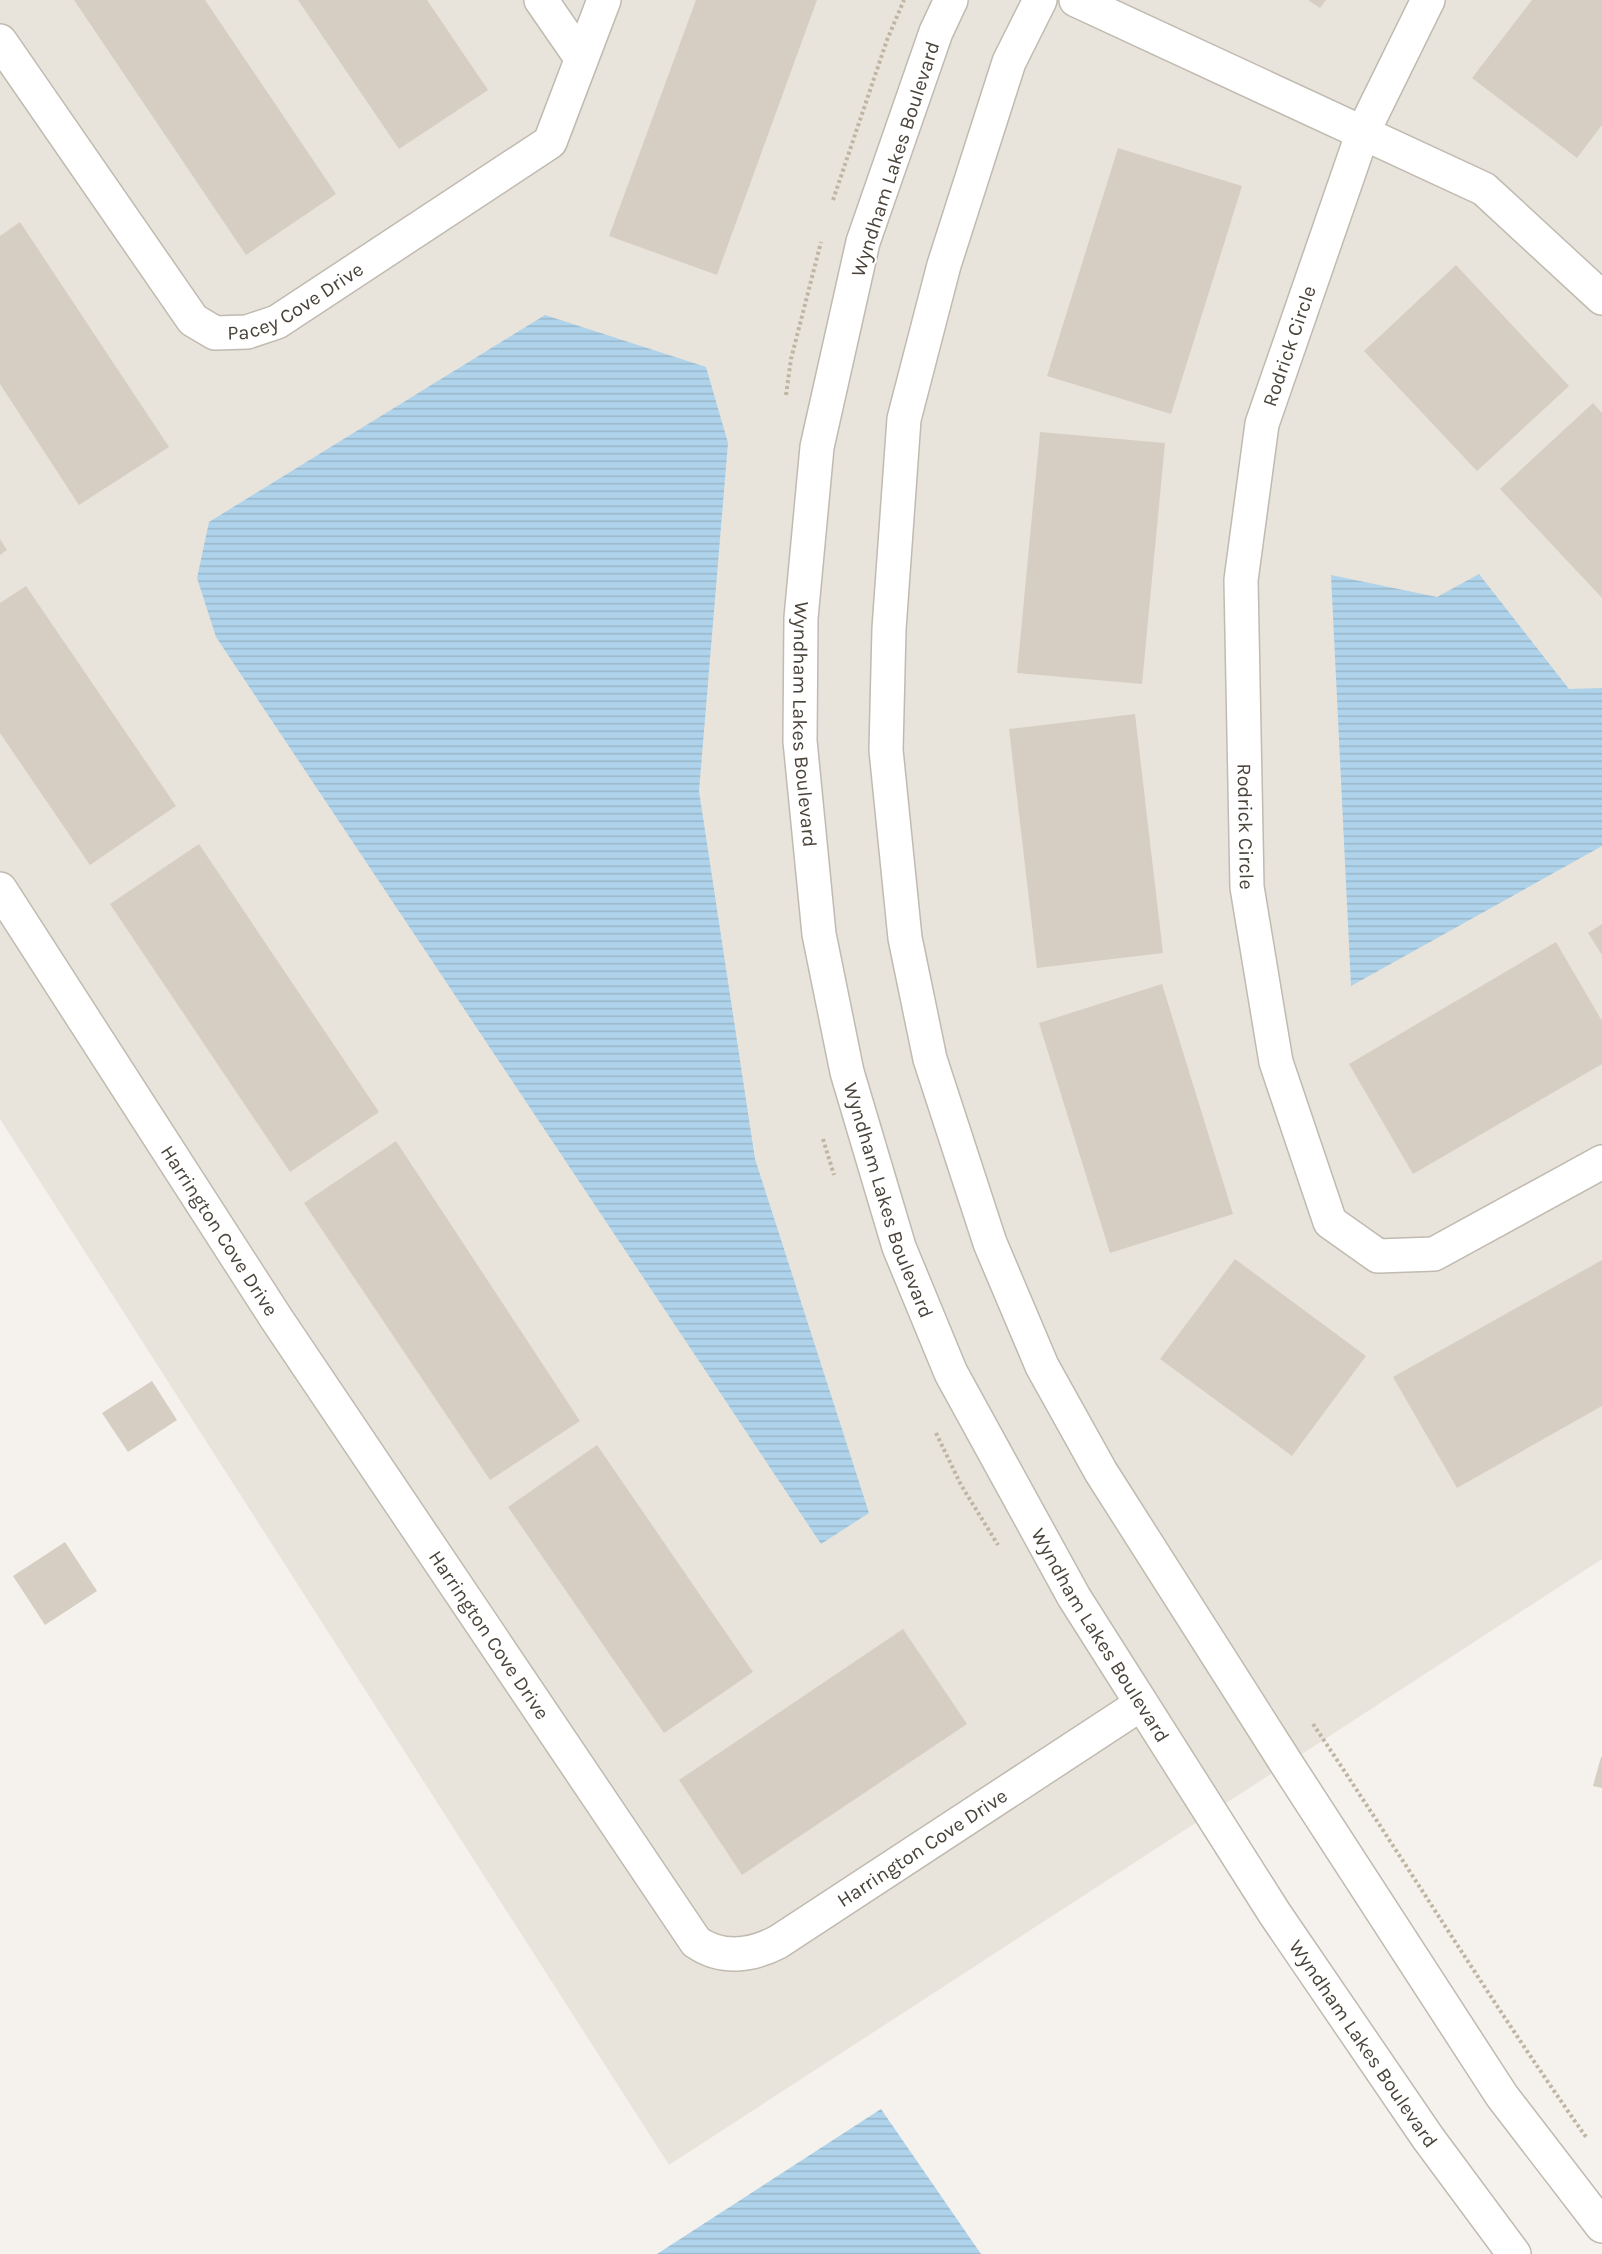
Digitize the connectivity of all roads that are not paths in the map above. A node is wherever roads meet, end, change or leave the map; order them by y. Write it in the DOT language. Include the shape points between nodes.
graph roads {
  1 [pos="541,0"];
  2 [pos="604,0"];
  3 [pos="951,0"];
  4 [pos="1040,0"];
  5 [pos="1076,0"];
  6 [pos="1428,0"];
  7 [pos="0,41"];
  8 [pos="581,58"];
  9 [pos="1363,132"];
  10 [pos="1602,298"];
  11 [pos="0,889"];
  12 [pos="1602,1162"];
  13 [pos="1141,1704"];
  14 [pos="1602,2226"];
  15 [pos="1514,2254"];
  1 -- 8 [label="street"];
  2 -- 8 [label="street, Pacey Cove Drive"];
  3 -- 13 [label="street, Wyndham Lakes Boulevard" via="936,32 863,242 817,447 801,618 800,741 819,934 847,1072 899,1247 951,1373 1074,1596"];
  4 -- 14 [label="street" via="1006,73 944,265 904,419 888,629 885,750 905,938 930,1059 990,1243 1042,1366 1101,1472 1502,2096"];
  5 -- 9 [label="street"];
  6 -- 9 [label="street, Rodrick Circle"];
  7 -- 8 [label="street, Pacey Cove Drive" via="174,295 193,320 215,333 247,332 278,322 550,142"];
  9 -- 10 [label="street" via="1484,189"];
  9 -- 12 [label="street, Rodrick Circle" via="1262,424 1241,580 1247,887 1276,1062 1330,1222 1378,1257 1434,1254"];
  11 -- 13 [label="street, Harrington Cove Drive" via="276,1318 696,1942 706,1950 740,1955 778,1942"];
  13 -- 15 [label="street, Wyndham Lakes Boulevard" via="1302,1953 1428,2138"];
}
